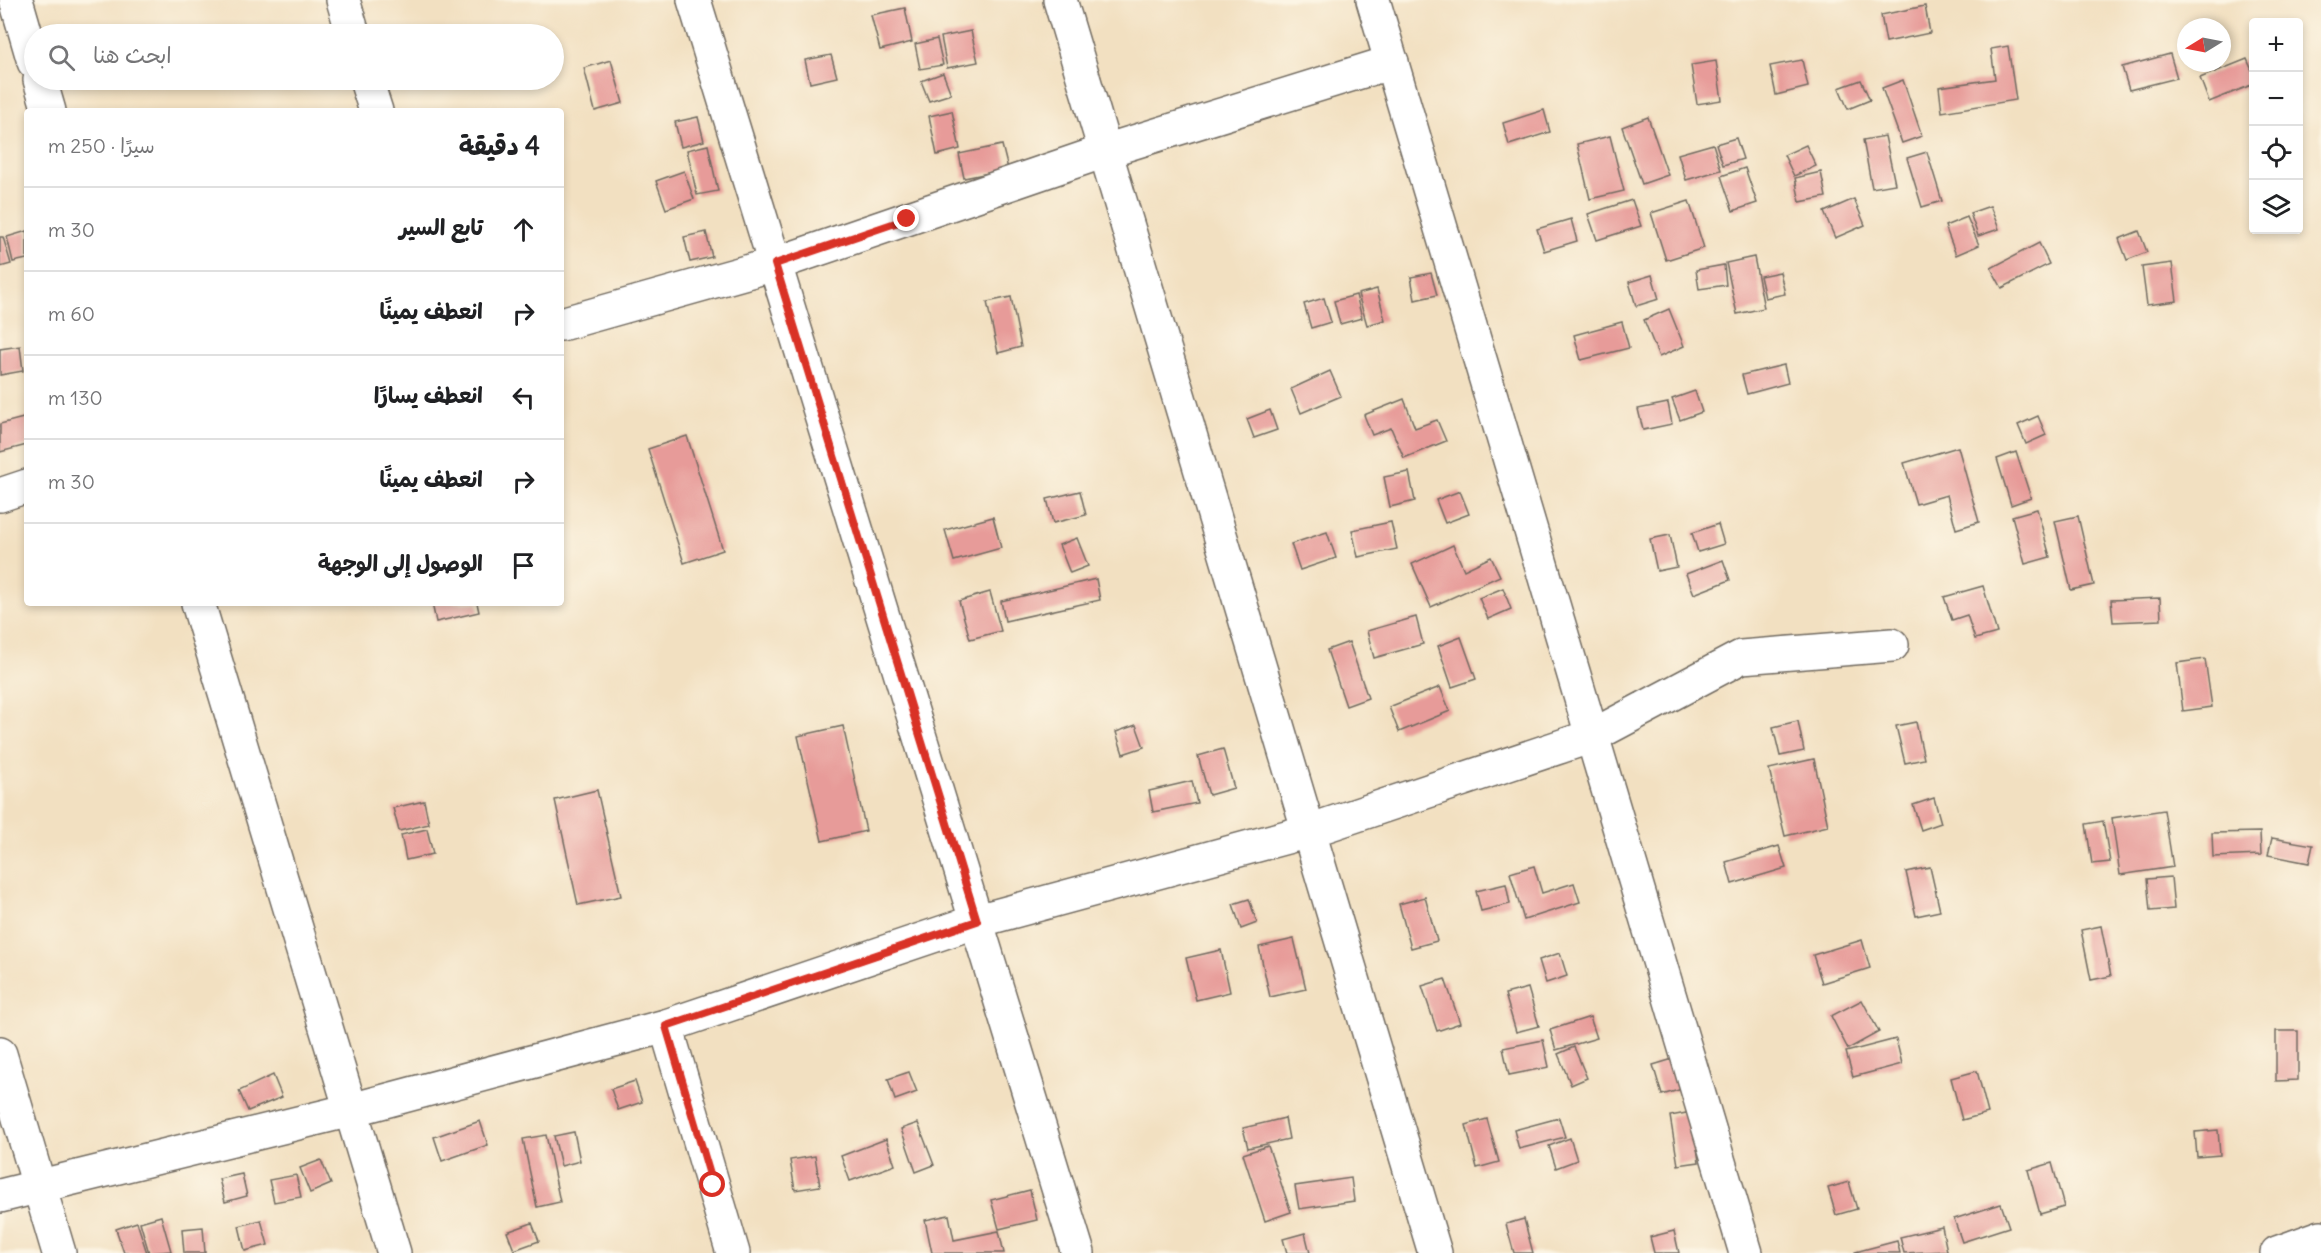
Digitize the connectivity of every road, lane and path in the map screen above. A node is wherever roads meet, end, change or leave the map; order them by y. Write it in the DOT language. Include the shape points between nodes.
graph roads {
  1 [pos="16,0"];
  2 [pos="343,0"];
  3 [pos="694,0"];
  4 [pos="1060,0"];
  5 [pos="1373,0"];
  6 [pos="350,24"];
  7 [pos="24,28"];
  8 [pos="1392,62"];
  9 [pos="43,90"];
  10 [pos="369,90"];
  11 [pos="48,108"];
  12 [pos="375,108"];
  13 [pos="1105,151"];
  14 [pos="775,264"];
  15 [pos="564,323"];
  16 [pos="24,487"];
  17 [pos="0,495"];
  18 [pos="199,606"];
  19 [pos="1892,645"];
  20 [pos="1592,736"];
  21 [pos="1309,831"];
  22 [pos="977,921"];
  23 [pos="666,1026"];
  24 [pos="0,1053"];
  25 [pos="351,1110"];
  26 [pos="39,1186"];
  27 [pos="0,1196"];
  28 [pos="2321,1237"];
  29 [pos="59,1253"];
  30 [pos="394,1253"];
  31 [pos="733,1253"];
  32 [pos="1078,1253"];
  33 [pos="1435,1253"];
  34 [pos="1746,1253"];
  35 [pos="2277,1253"];
  1 -- 7 [label="street"];
  2 -- 6 [label="street"];
  3 -- 14 [label="street"];
  4 -- 13 [label="street"];
  5 -- 8 [label="street"];
  8 -- 13 [label="street"];
  8 -- 20 [label="street"];
  9 -- 11 [label="street"];
  10 -- 12 [label="street"];
  13 -- 14 [label="street"];
  13 -- 21 [label="street"];
  14 -- 15 [label="street"];
  14 -- 22 [label="street"];
  16 -- 17 [label="street"];
  18 -- 25 [label="street"];
  19 -- 20 [label="street" via="1741,657"];
  20 -- 21 [label="street"];
  20 -- 34 [label="street"];
  21 -- 22 [label="street"];
  21 -- 33 [label="street"];
  22 -- 23 [label="street"];
  22 -- 32 [label="street"];
  23 -- 25 [label="street"];
  23 -- 31 [label="street"];
  24 -- 26 [label="street"];
  25 -- 26 [label="street"];
  25 -- 30 [label="street"];
  26 -- 27 [label="street"];
  26 -- 29 [label="street"];
  28 -- 35 [label="street"];
}
